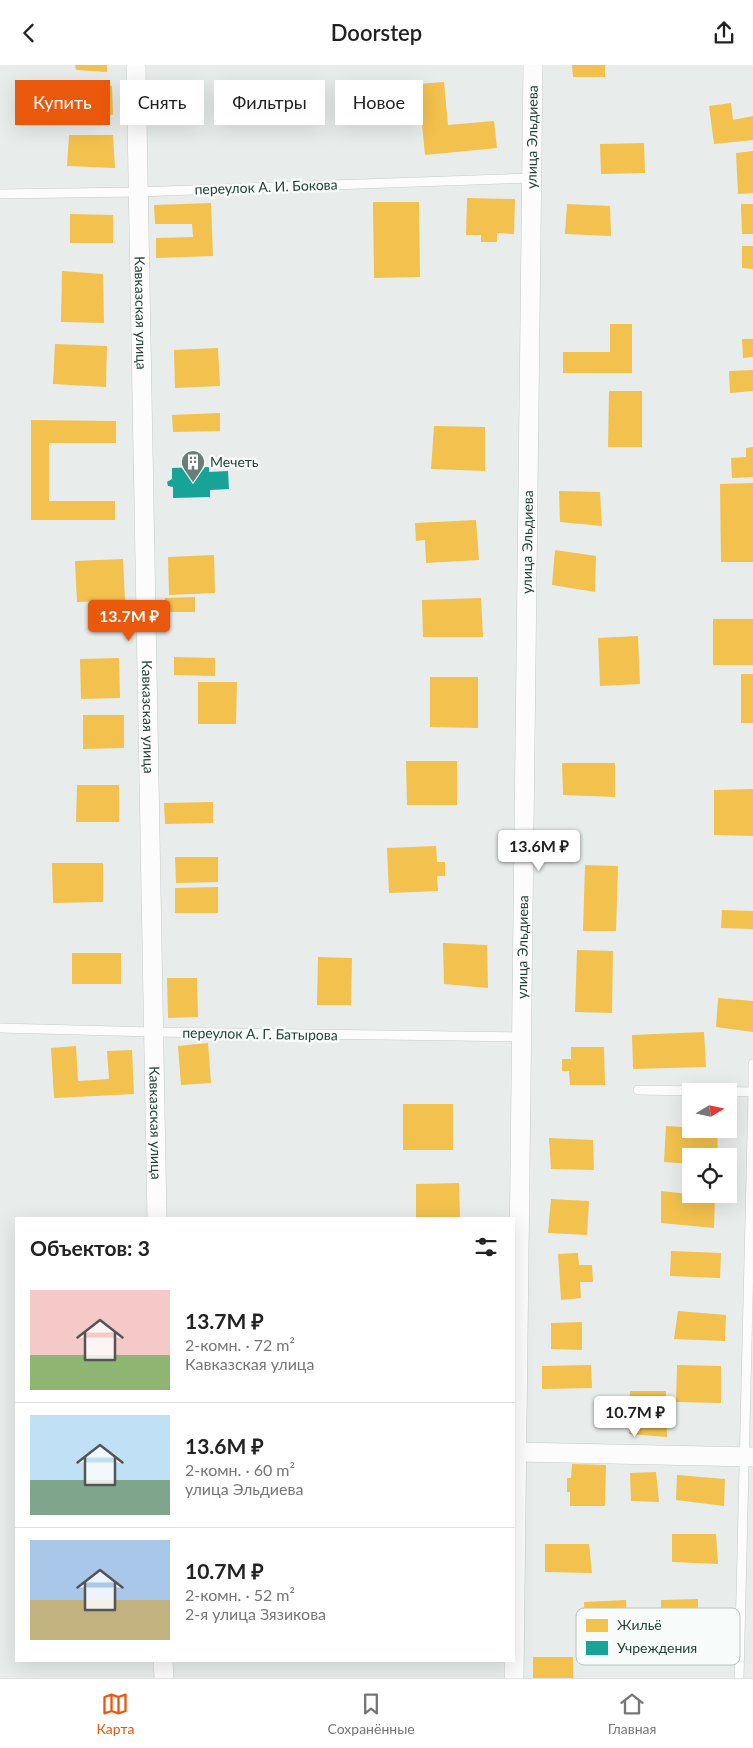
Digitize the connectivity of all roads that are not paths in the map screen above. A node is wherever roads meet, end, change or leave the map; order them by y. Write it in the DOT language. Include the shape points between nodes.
graph roads {
  1 [pos="136,65"];
  2 [pos="533,65"];
  3 [pos="531,178"];
  4 [pos="137,191"];
  5 [pos="0,194"];
  6 [pos="0,1027"];
  7 [pos="154,1032"];
  8 [pos="520,1037"];
  9 [pos="753,1064"];
  10 [pos="638,1090"];
  11 [pos="752,1091"];
  12 [pos="157,1217"];
  13 [pos="517,1452"];
  14 [pos="749,1457"];
  15 [pos="515,1603"];
  16 [pos="740,1656"];
  17 [pos="163,1662"];
  18 [pos="514,1662"];
  19 [pos="740,1665"];
  20 [pos="164,1678"];
  21 [pos="514,1678"];
  22 [pos="739,1678"];
  1 -- 4 [label="street, Кавказская улица"];
  2 -- 3 [label="street, улица Эльдиева"];
  3 -- 4 [label="lane, переулок А. И. Бокова"];
  3 -- 8 [label="street, улица Эльдиева"];
  4 -- 5 [label="lane, переулок А. И. Бокова"];
  4 -- 7 [label="street, Кавказская улица"];
  6 -- 7 [label="lane, переулок А. Г. Батырова"];
  7 -- 8 [label="lane, переулок А. Г. Батырова"];
  7 -- 12 [label="street, Кавказская улица"];
  8 -- 13 [label="street, улица Эльдиева"];
  9 -- 11 [label="lane"];
  10 -- 11 [label="lane"];
  11 -- 14 [label="lane"];
  13 -- 14 [label="street"];
  13 -- 15 [label="street, улица Эльдиева"];
  14 -- 16 [label="lane"];
  17 -- 20 [label="street"];
  18 -- 21 [label="street, улица Эльдиева"];
  19 -- 22 [label="lane"];
}
